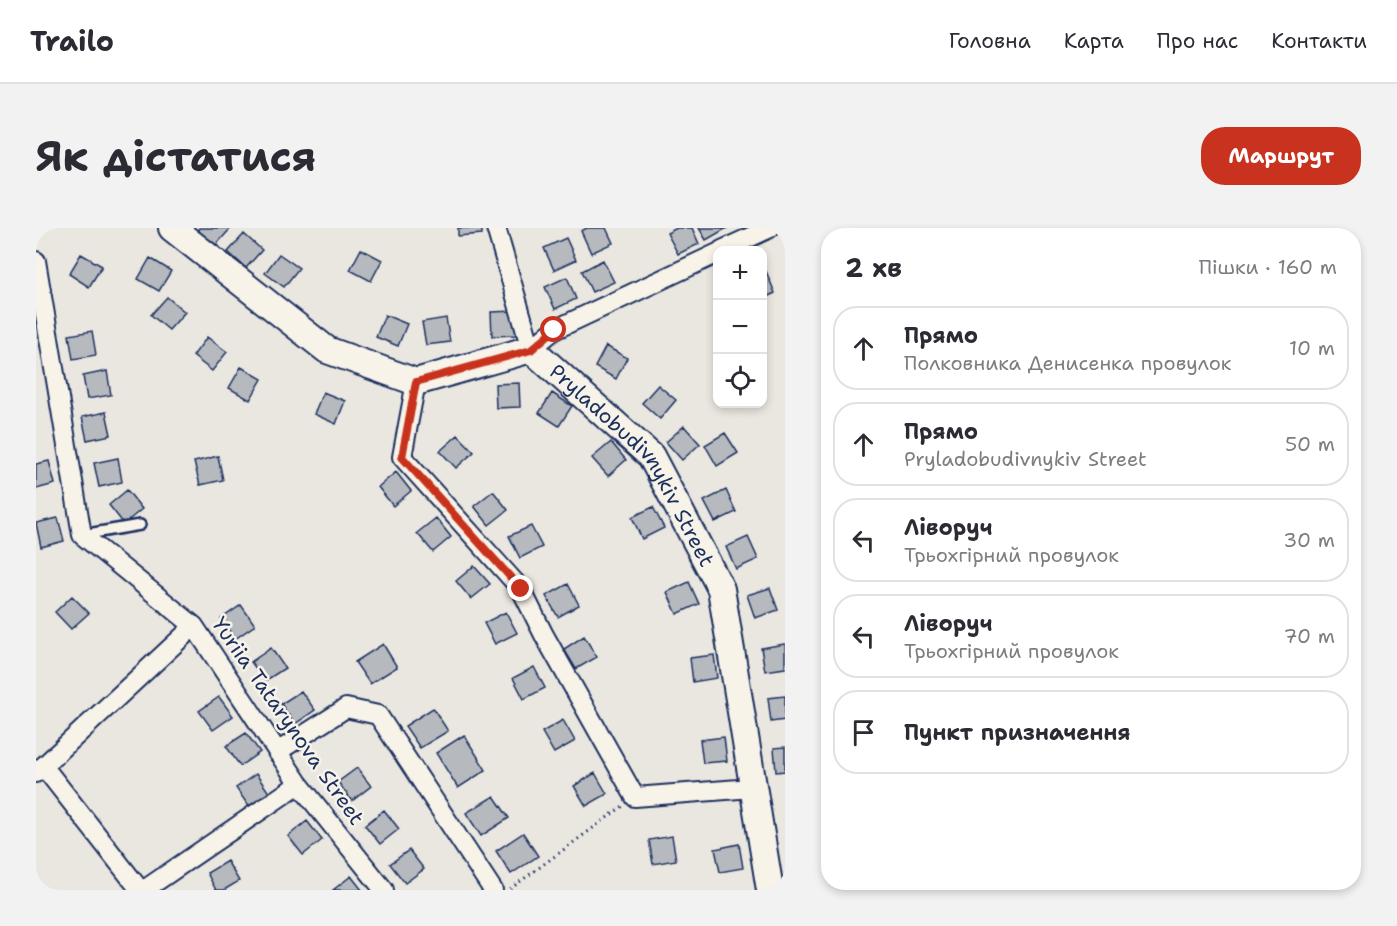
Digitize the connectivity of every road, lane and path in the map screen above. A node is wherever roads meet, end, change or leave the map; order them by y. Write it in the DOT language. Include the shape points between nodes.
graph roads {
  1 [pos="172,228"];
  2 [pos="496,228"];
  3 [pos="770,228"];
  4 [pos="731,246"];
  5 [pos="713,255"];
  6 [pos="36,261"];
  7 [pos="531,350"];
  8 [pos="416,382"];
  9 [pos="140,525"];
  10 [pos="82,535"];
  11 [pos="194,626"];
  12 [pos="277,752"];
  13 [pos="40,770"];
  14 [pos="299,784"];
  15 [pos="752,789"];
  16 [pos="635,797"];
  17 [pos="142,890"];
  18 [pos="384,890"];
  19 [pos="493,890"];
  20 [pos="508,890"];
  21 [pos="770,890"];
  1 -- 8 [label="street" via="327,350"];
  2 -- 7 [label="street"];
  3 -- 4 [label="street"];
  5 -- 7 [label="street" via="554,330"];
  6 -- 10 [label="street"];
  7 -- 8 [label="street, Pryladobudivnykiv Street"];
  7 -- 15 [label="street, Pryladobudivnykiv Street" via="651,456 721,589"];
  8 -- 16 [label="street" via="402,457 521,589"];
  9 -- 10 [label="lane"];
  10 -- 11 [label="street, Yuriia Tatarynova Street"];
  11 -- 12 [label="street, Yuriia Tatarynova Street"];
  11 -- 13 [label="street"];
  12 -- 14 [label="street, Yuriia Tatarynova Street"];
  12 -- 19 [label="street" via="346,708 378,715"];
  13 -- 17 [label="street"];
  14 -- 17 [label="street"];
  14 -- 18 [label="street, Yuriia Tatarynova Street"];
  15 -- 16 [label="street"];
  15 -- 21 [label="street, Pryladobudivnykiv Street"];
  16 -- 20 [label="path"];
}
